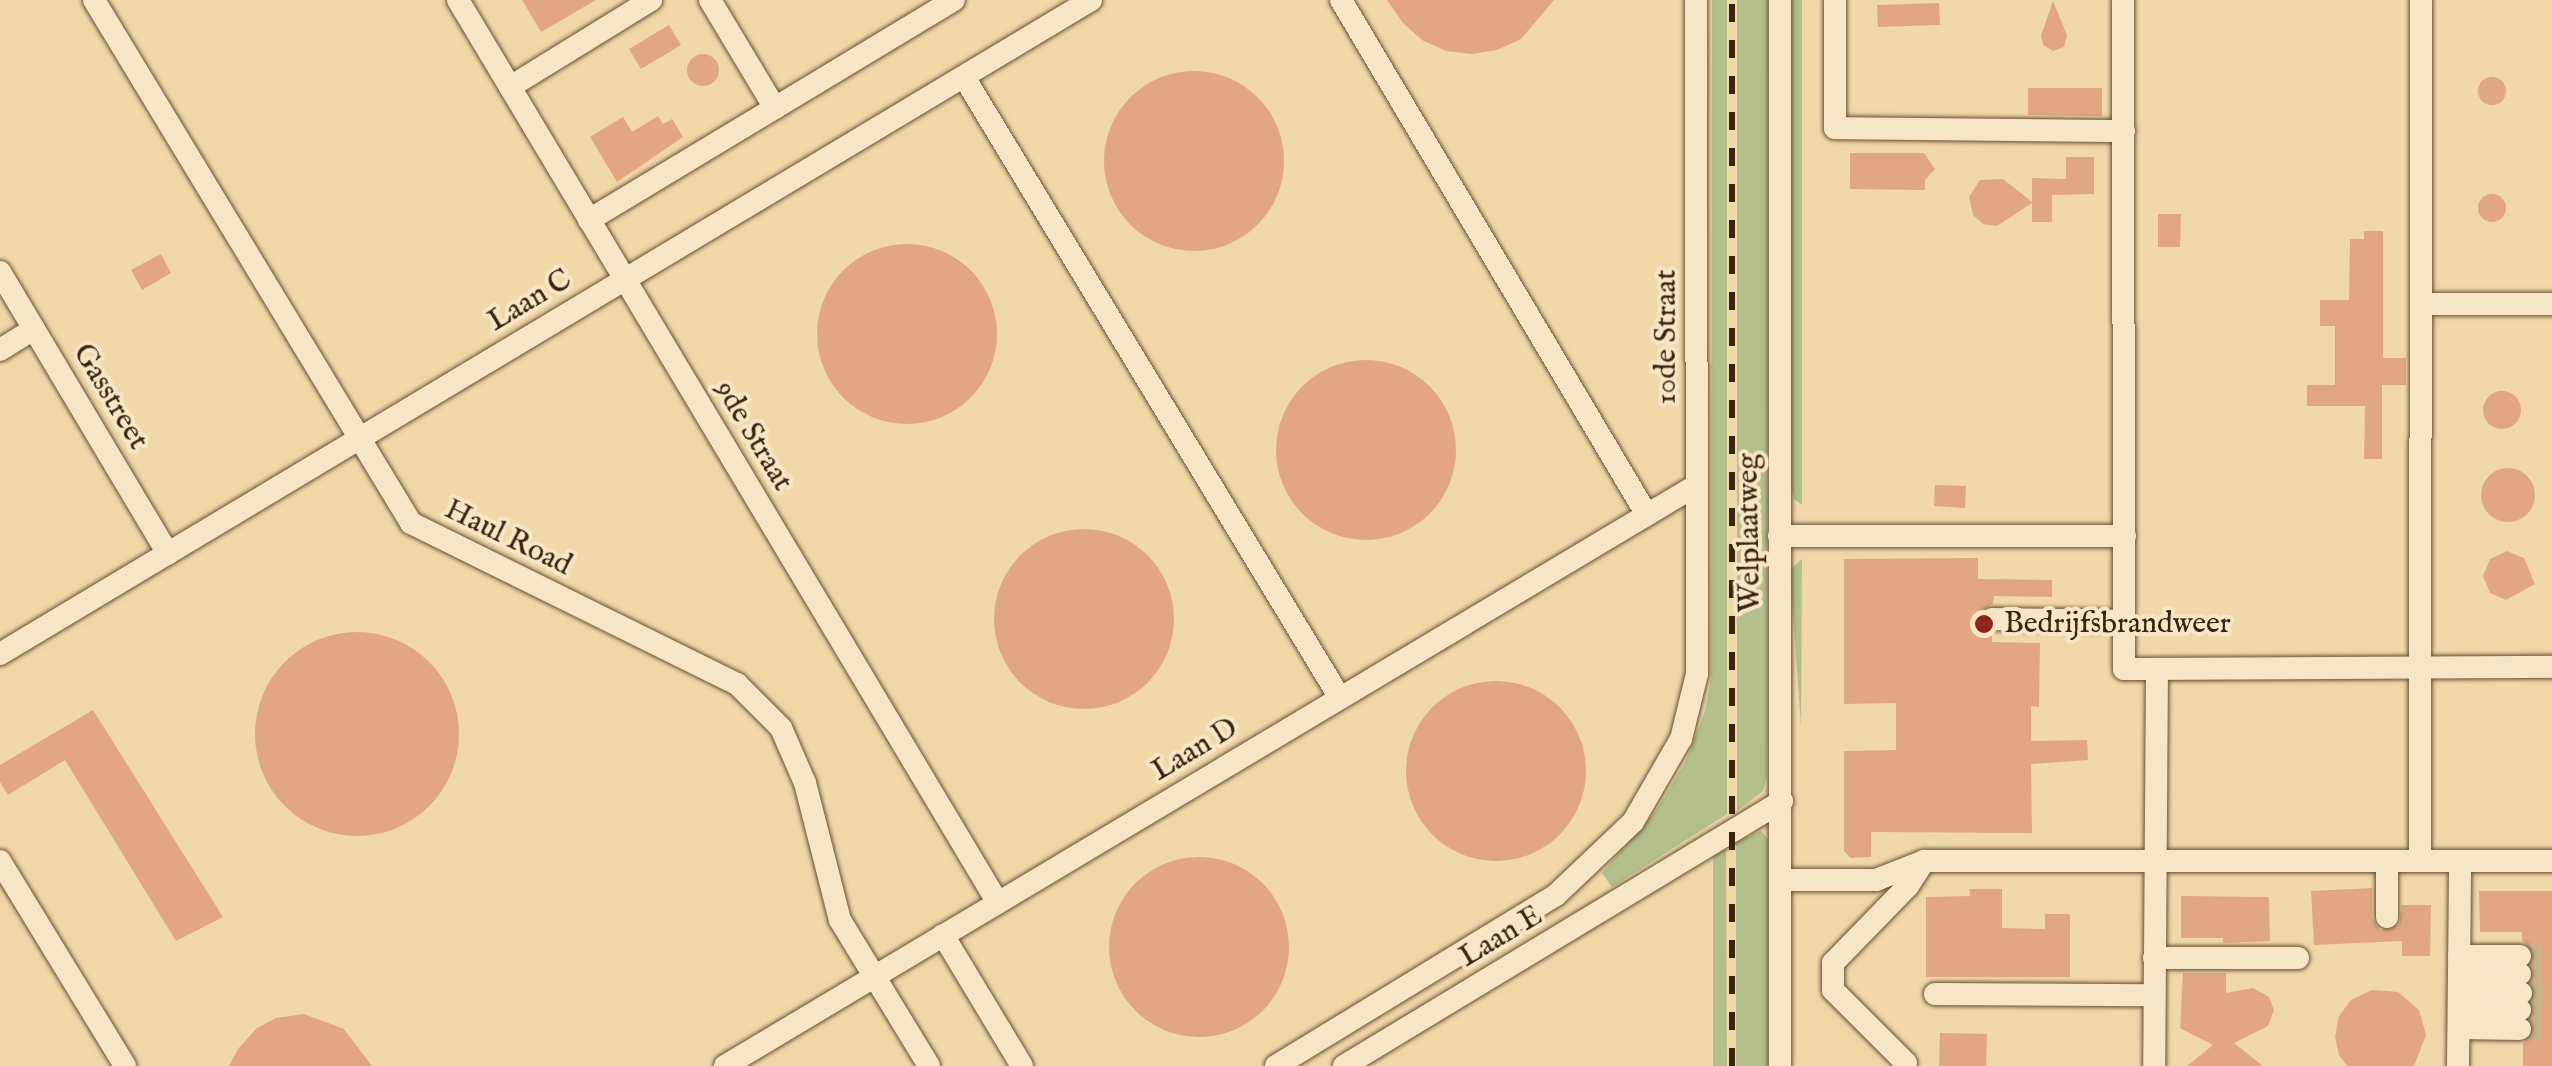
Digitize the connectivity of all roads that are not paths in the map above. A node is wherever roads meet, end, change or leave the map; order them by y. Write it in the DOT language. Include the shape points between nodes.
graph roads {
  1 [pos="94,0"];
  2 [pos="458,0"];
  3 [pos="651,0"];
  4 [pos="710,0"];
  5 [pos="954,0"];
  6 [pos="1092,0"];
  7 [pos="1341,0"];
  8 [pos="1696,0"];
  9 [pos="1780,0"];
  10 [pos="1835,0"];
  11 [pos="2124,0"];
  12 [pos="2421,0"];
  13 [pos="964,76"];
  14 [pos="510,87"];
  15 [pos="775,108"];
  16 [pos="2124,131"];
  17 [pos="589,220"];
  18 [pos="0,272"];
  19 [pos="625,280"];
  20 [pos="2420,304"];
  21 [pos="2552,304"];
  22 [pos="34,329"];
  23 [pos="0,350"];
  24 [pos="360,438"];
  25 [pos="1697,485"];
  26 [pos="1647,514"];
  27 [pos="1779,536"];
  28 [pos="2125,536"];
  29 [pos="168,554"];
  30 [pos="1992,619"];
  31 [pos="2124,622"];
  32 [pos="0,654"];
  33 [pos="2420,667"];
  34 [pos="2552,667"];
  35 [pos="2157,669"];
  36 [pos="1340,698"];
  37 [pos="1782,801"];
  38 [pos="1924,861"];
  39 [pos="2154,861"];
  40 [pos="2387,861"];
  41 [pos="2420,861"];
  42 [pos="2460,861"];
  43 [pos="2552,861"];
  44 [pos="0,862"];
  45 [pos="1782,880"];
  46 [pos="998,903"];
  47 [pos="2388,917"];
  48 [pos="943,935"];
  49 [pos="2154,958"];
  50 [pos="2298,958"];
  51 [pos="873,974"];
  52 [pos="2459,992"];
  53 [pos="2520,992"];
  54 [pos="1936,994"];
  55 [pos="2154,995"];
  56 [pos="750,1060"];
  57 [pos="1906,1063"];
  58 [pos="124,1066"];
  59 [pos="725,1066"];
  60 [pos="929,1066"];
  61 [pos="1022,1066"];
  62 [pos="1276,1066"];
  63 [pos="1344,1066"];
  64 [pos="1780,1066"];
  65 [pos="2154,1066"];
  66 [pos="2458,1066"];
  1 -- 24 [label="street, Haul Road"];
  2 -- 14 [label="street, 9de Straat"];
  3 -- 14 [label="street"];
  4 -- 15 [label="street"];
  5 -- 15 [label="street"];
  6 -- 13 [label="street, Laan C"];
  7 -- 26 [label="street"];
  8 -- 25 [label="street, 10de Straat"];
  9 -- 27 [label="street, Welplaatweg"];
  10 -- 16 [label="street" via="1835,128"];
  11 -- 16 [label="street"];
  12 -- 20 [label="street"];
  13 -- 19 [label="street, Laan C"];
  13 -- 36 [label="street"];
  14 -- 17 [label="street, 9de Straat"];
  15 -- 17 [label="street"];
  16 -- 28 [label="street"];
  17 -- 19 [label="street, 9de Straat"];
  18 -- 22 [label="street, Gasstreet"];
  19 -- 24 [label="street, Laan C"];
  19 -- 46 [label="street, 9de Straat"];
  20 -- 21 [label="street"];
  20 -- 33 [label="street"];
  22 -- 23 [label="street"];
  22 -- 29 [label="street, Gasstreet"];
  24 -- 29 [label="street, Laan C"];
  24 -- 51 [label="street, Haul Road" via="412,523 737,684 766,710 794,753 834,902"];
  25 -- 26 [label="street, Laan D"];
  25 -- 62 [label="street, 10de Straat" via="1697,674 1690,712 1670,764 1633,822 1528,914"];
  26 -- 36 [label="street, Laan D"];
  27 -- 28 [label="street"];
  27 -- 37 [label="street, Welplaatweg"];
  28 -- 31 [label="street"];
  29 -- 32 [label="street, Laan C"];
  30 -- 31 [label="street"];
  31 -- 35 [label="street" via="2124,669"];
  33 -- 34 [label="street"];
  33 -- 35 [label="street"];
  33 -- 41 [label="street"];
  35 -- 39 [label="street"];
  36 -- 46 [label="street, Laan D"];
  37 -- 45 [label="street, Welplaatweg"];
  37 -- 63 [label="street, Laan E"];
  38 -- 39 [label="street"];
  38 -- 45 [label="street" via="1876,880"];
  38 -- 57 [label="street" via="1833,962 1833,990"];
  39 -- 40 [label="street"];
  39 -- 49 [label="street"];
  40 -- 41 [label="street"];
  40 -- 47 [label="street"];
  41 -- 42 [label="street"];
  42 -- 43 [label="street"];
  42 -- 52 [label="street"];
  44 -- 58 [label="street"];
  45 -- 64 [label="street, Welplaatweg"];
  46 -- 48 [label="street, Laan D"];
  48 -- 51 [label="street, Laan D"];
  48 -- 61 [label="street"];
  49 -- 50 [label="street"];
  49 -- 55 [label="street"];
  51 -- 56 [label="street, Laan D"];
  51 -- 60 [label="street, Haul Road"];
  52 -- 53 [label="street"];
  52 -- 53 [label="street"];
  52 -- 53 [label="street"];
  52 -- 66 [label="street"];
  54 -- 55 [label="street"];
  55 -- 65 [label="street"];
  56 -- 59 [label="street, Laan D"];
}
